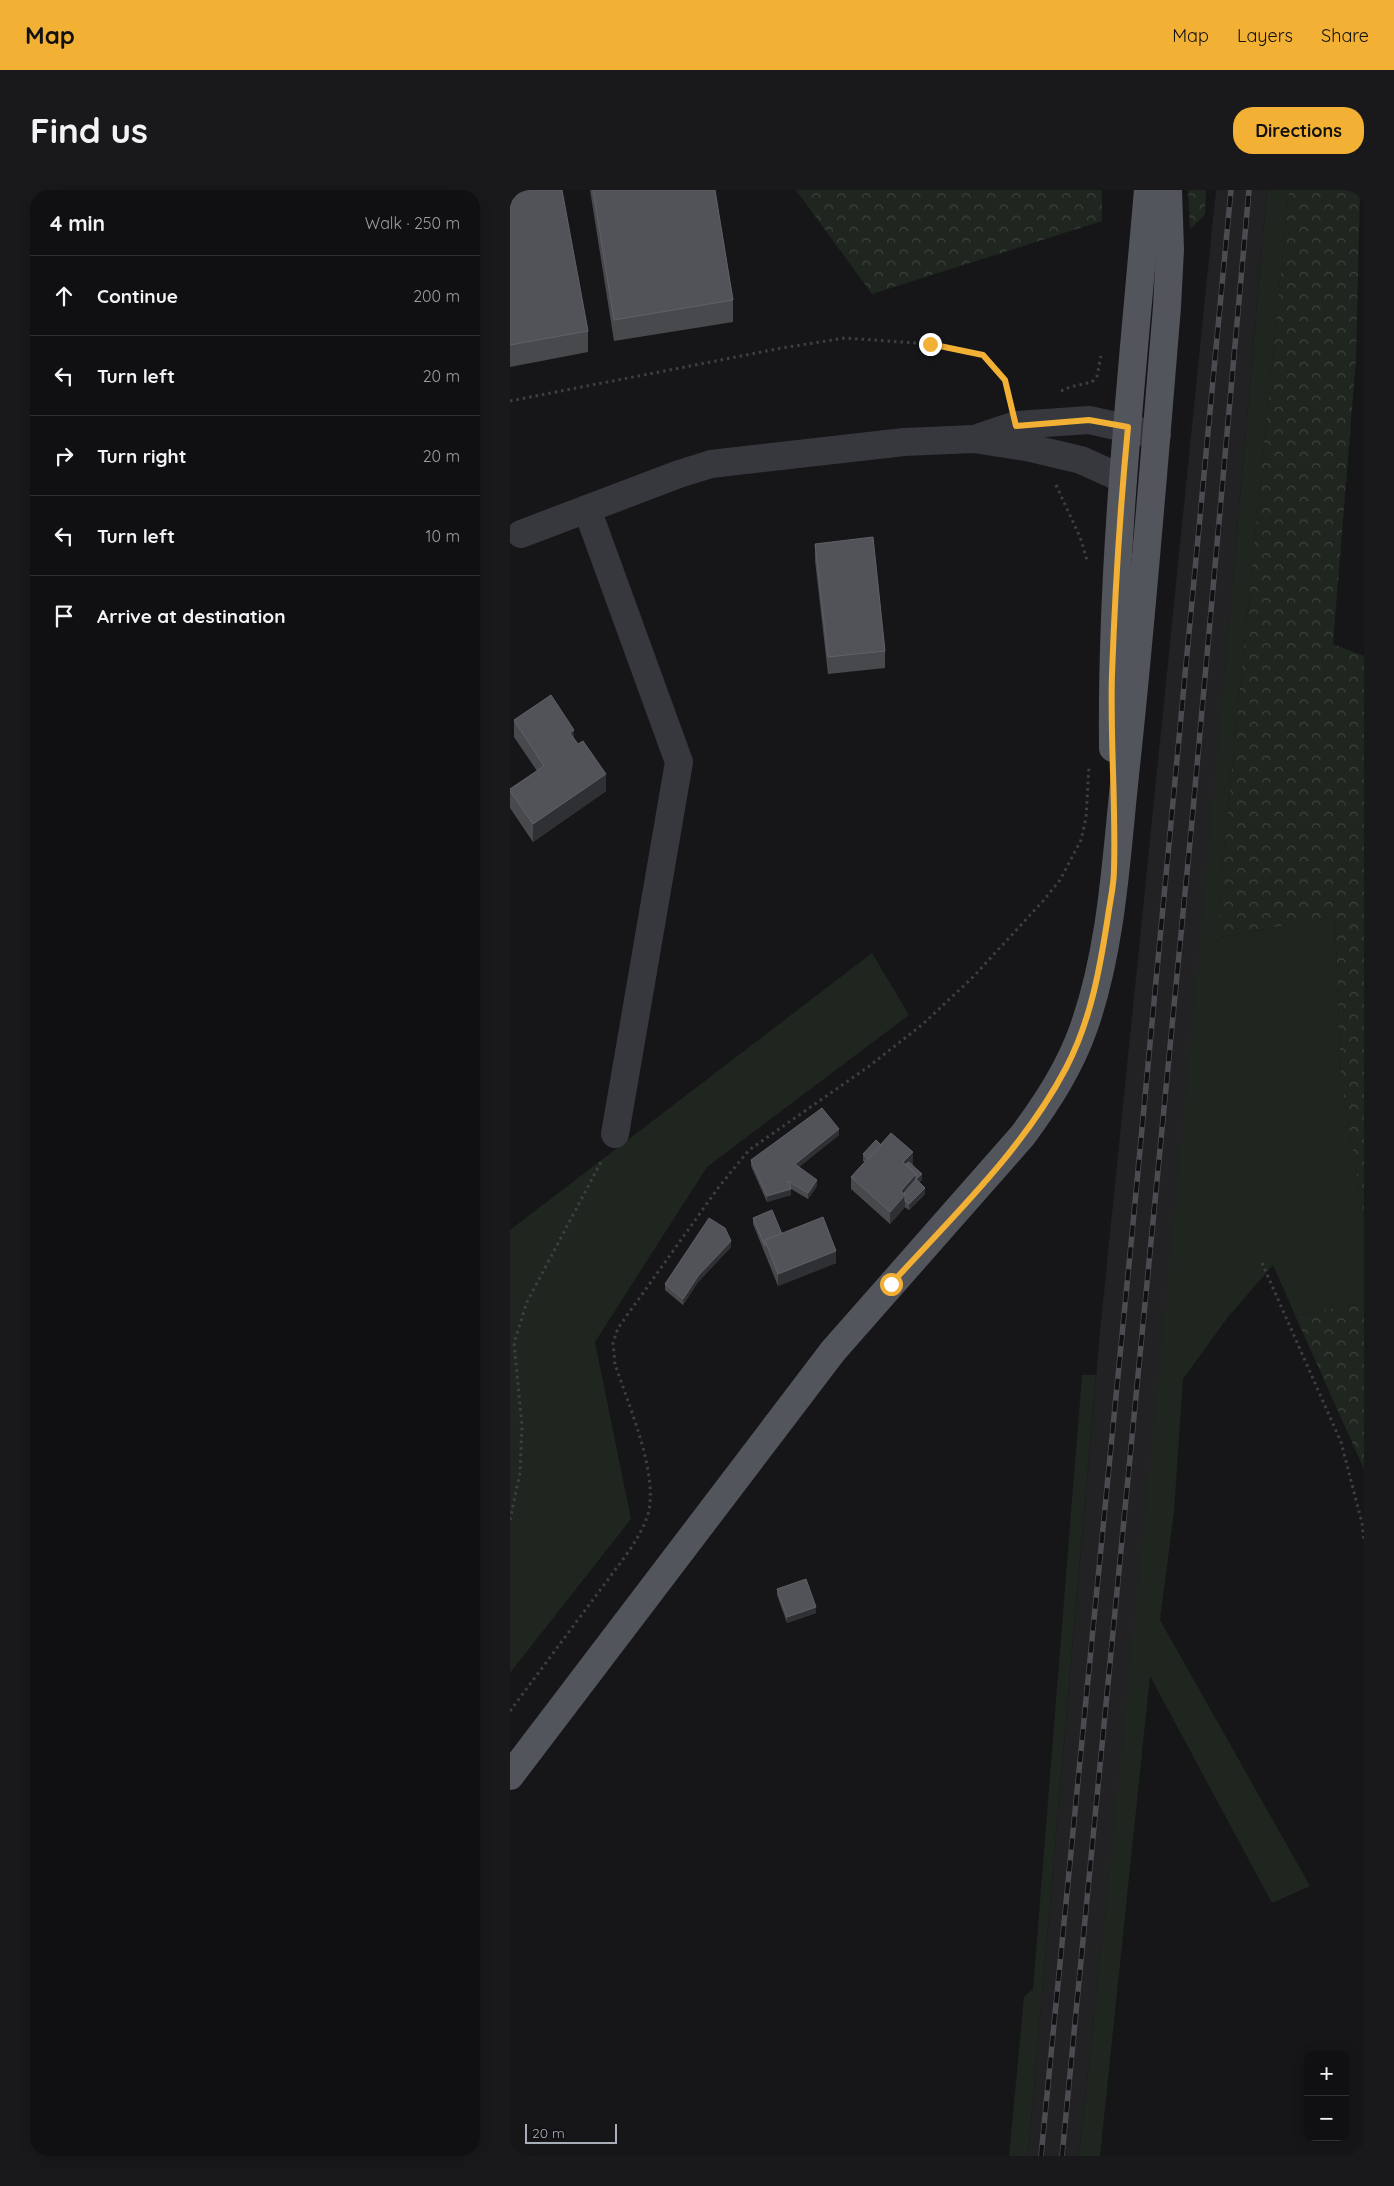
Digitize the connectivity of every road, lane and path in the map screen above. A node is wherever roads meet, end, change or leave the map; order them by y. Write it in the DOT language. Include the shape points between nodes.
graph roads {
  1 [pos="1148,190"];
  2 [pos="1168,190"];
  3 [pos="1103,346"];
  4 [pos="1059,394"];
  5 [pos="510,401"];
  6 [pos="1016,426"];
  7 [pos="1128,427"];
  8 [pos="1157,434"];
  9 [pos="974,439"];
  10 [pos="1123,479"];
  11 [pos="1054,480"];
  12 [pos="588,508"];
  13 [pos="521,534"];
  14 [pos="1088,564"];
  15 [pos="1089,762"];
  16 [pos="1114,872"];
  17 [pos="615,1134"];
  18 [pos="1262,1263"];
  19 [pos="510,1520"];
  20 [pos="1364,1540"];
  21 [pos="510,1711"];
  22 [pos="510,1776"];
  1 -- 7 [label="main road"];
  2 -- 8 [label="main road" via="1170,249"];
  3 -- 4 [label="path" via="1097,376 1092,382 1064,389"];
  5 -- 6 [label="path" via="845,338 930,344 983,355 1005,380"];
  6 -- 7 [label="lane" via="1089,420"];
  6 -- 9 [label="lane"];
  7 -- 8 [label="lane"];
  7 -- 10 [label="main road"];
  8 -- 16 [label="main road"];
  9 -- 10 [label="lane" via="1081,460"];
  9 -- 12 [label="lane" via="904,442 711,464"];
  10 -- 16 [label="main road" via="1112,675"];
  11 -- 14 [label="path" via="1080,537"];
  12 -- 13 [label="lane"];
  12 -- 17 [label="lane" via="678,762"];
  15 -- 21 [label="path" via="1086,818 1081,840 1060,880 1043,901 973,977 923,1024 868,1067 749,1150 618,1328 612,1351 647,1462 651,1482 648,1514 636,1541"];
  16 -- 22 [label="main road" via="1094,994 1067,1066 1046,1104 984,1182 833,1351"];
  17 -- 19 [label="path" via="527,1302 514,1343 522,1426 520,1473"];
  18 -- 20 [label="path" via="1341,1442"];
}
